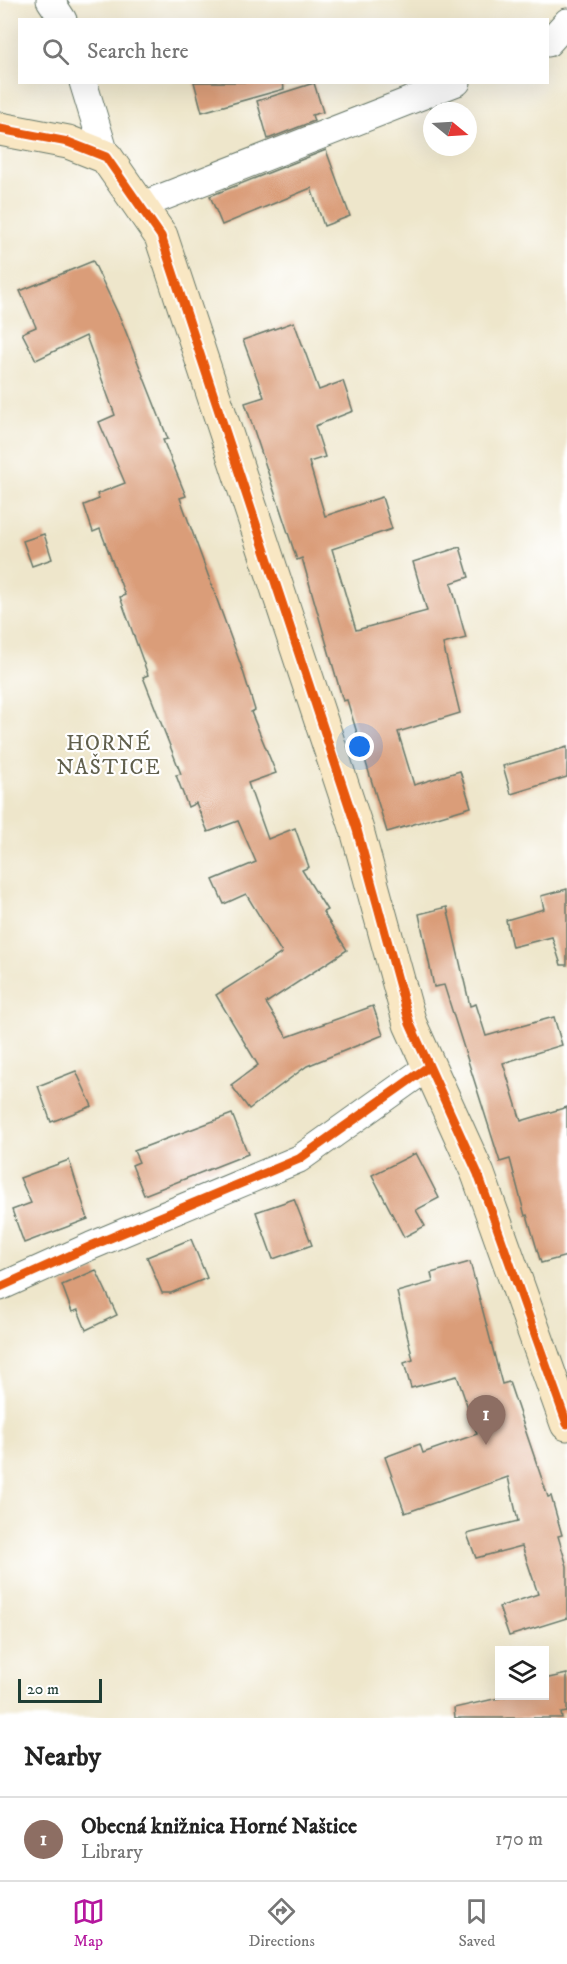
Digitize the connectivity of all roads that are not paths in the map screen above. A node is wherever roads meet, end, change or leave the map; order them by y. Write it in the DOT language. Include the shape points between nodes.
graph roads {
  1 [pos="50,0"];
  2 [pos="62,18"];
  3 [pos="567,22"];
  4 [pos="549,41"];
  5 [pos="84,84"];
  6 [pos="453,84"];
  7 [pos="0,129"];
  8 [pos="106,157"];
  9 [pos="140,206"];
  10 [pos="428,1067"];
  11 [pos="0,1287"];
  12 [pos="567,1424"];
  1 -- 2 [label="street"];
  3 -- 4 [label="street"];
  5 -- 8 [label="street"];
  6 -- 9 [label="street"];
  7 -- 8 [label="street" via="68,142"];
  8 -- 9 [label="street"];
  9 -- 10 [label="street" via="161,236 357,830 410,1024"];
  10 -- 11 [label="street" via="299,1159"];
  10 -- 12 [label="street" via="478,1174"];
}
